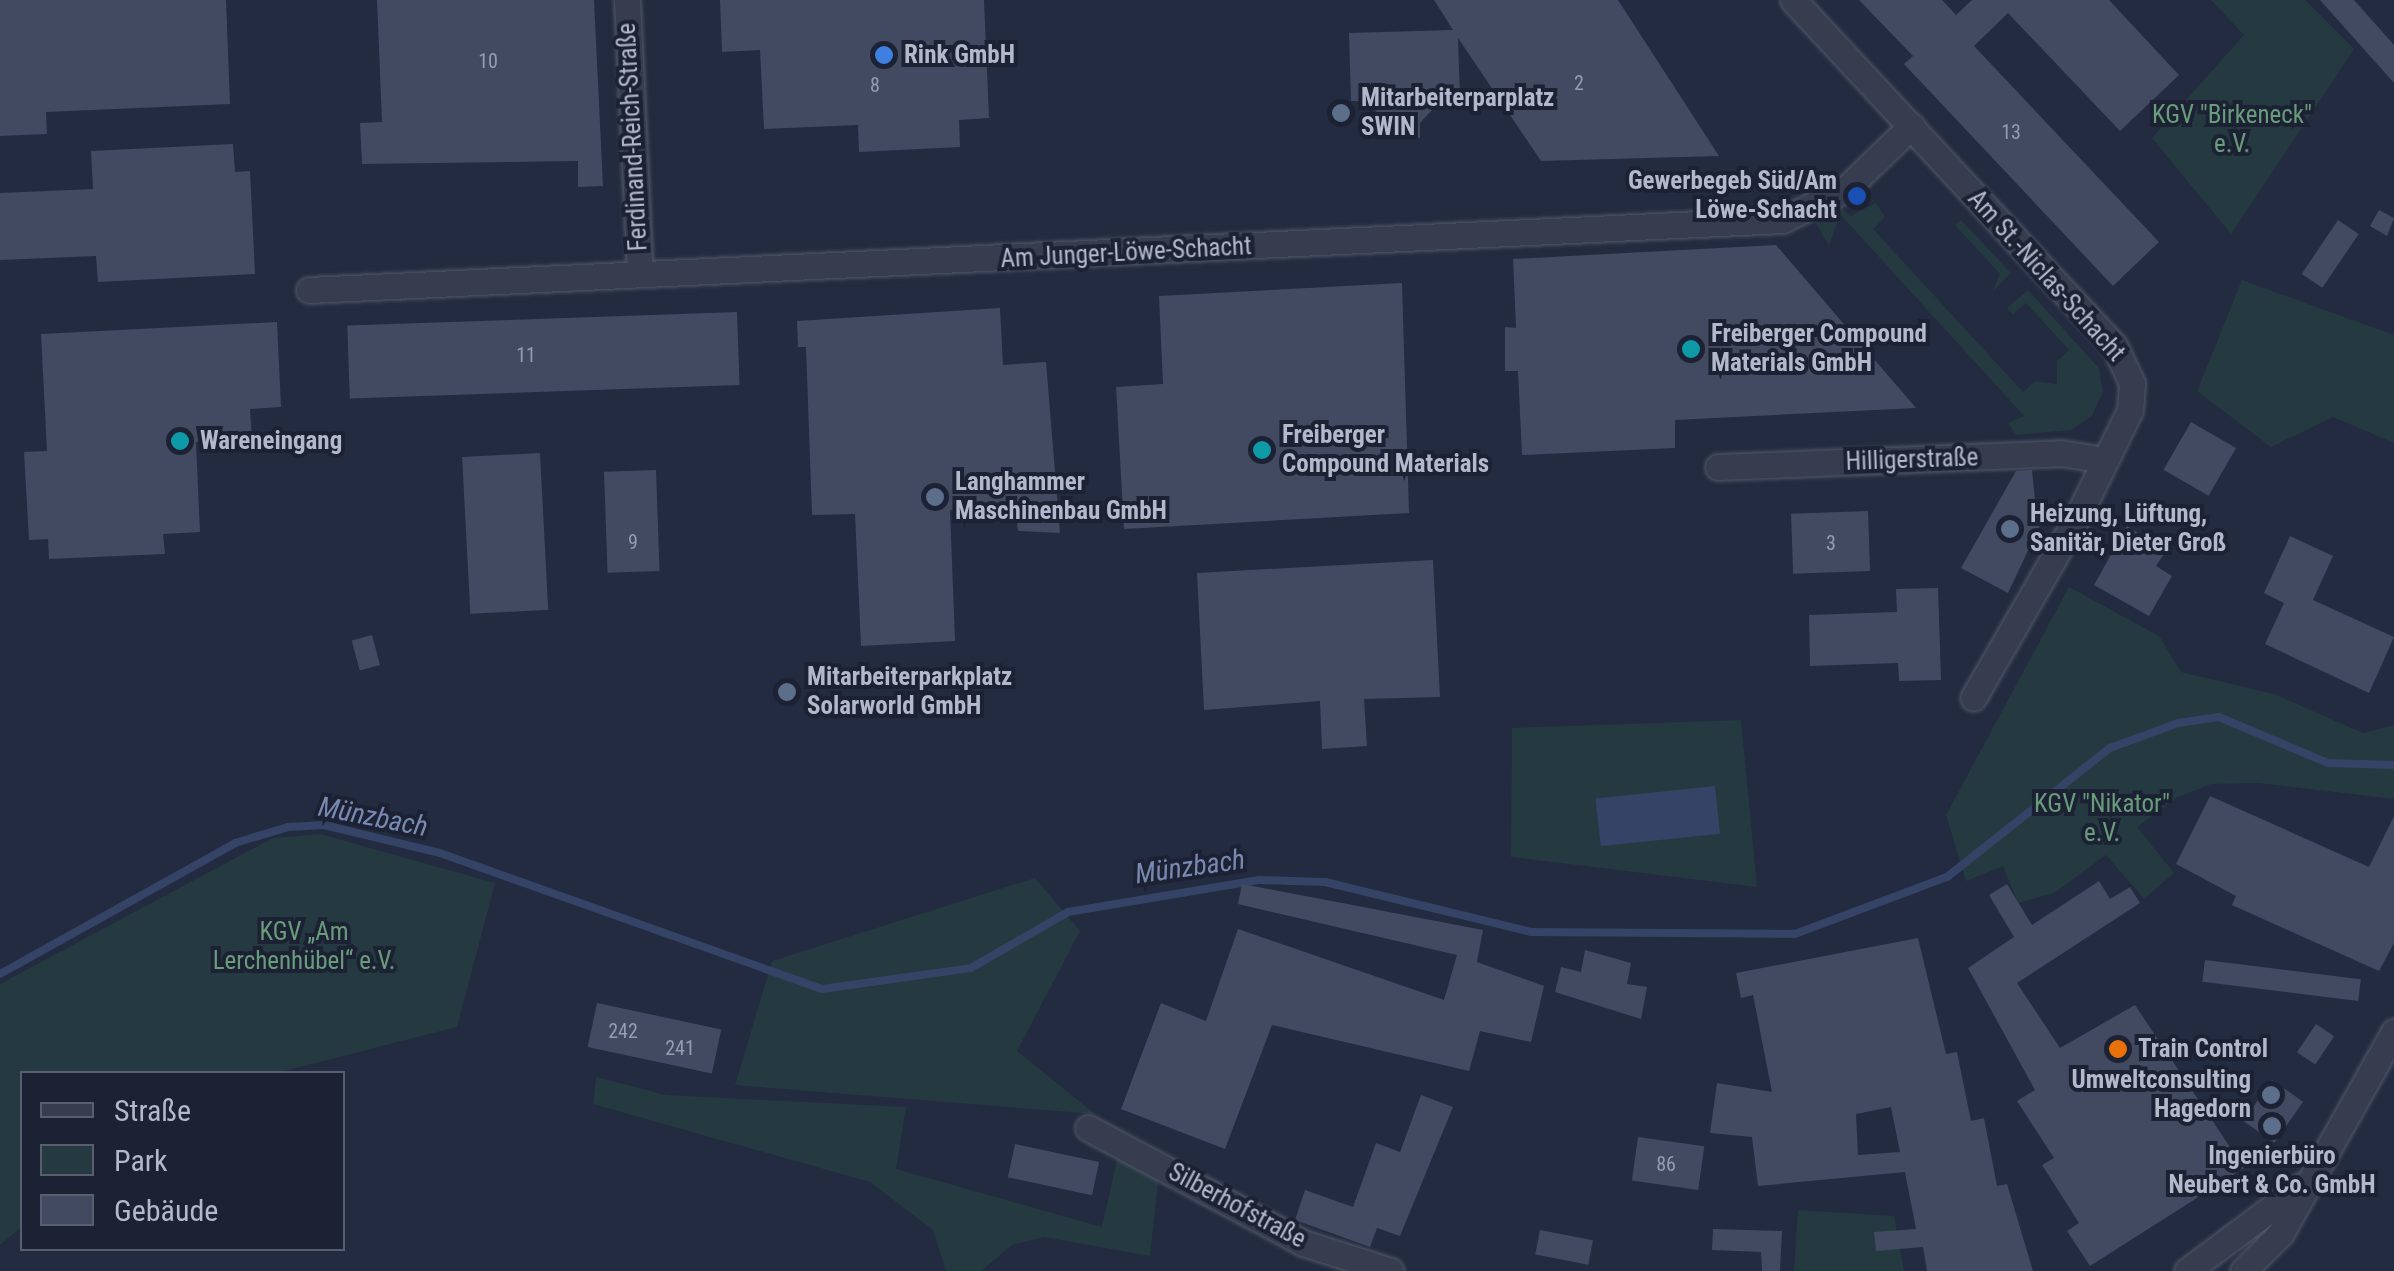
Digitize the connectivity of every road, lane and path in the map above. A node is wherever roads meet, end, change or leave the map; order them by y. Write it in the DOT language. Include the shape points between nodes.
graph roads {
  1 [pos="626,0"];
  2 [pos="1793,0"];
  3 [pos="1911,126"];
  4 [pos="640,274"];
  5 [pos="309,290"];
  6 [pos="2104,460"];
  7 [pos="1718,467"];
  8 [pos="1972,698"];
  9 [pos="2394,1032"];
  10 [pos="1088,1128"];
  11 [pos="2305,1183"];
  12 [pos="1391,1271"];
  13 [pos="2188,1271"];
  14 [pos="2243,1271"];
  1 -- 4 [label="street, Ferdinand-Reich-Straße"];
  2 -- 3 [label="street, Am St.-Niclas-Schacht"];
  3 -- 4 [label="street, Am Junger-Löwe-Schacht" via="1846,189 1782,220"];
  3 -- 6 [label="street, Am St.-Niclas-Schacht" via="2126,362 2130,410"];
  4 -- 5 [label="street, Am Junger-Löwe-Schacht"];
  6 -- 7 [label="street, Hilligerstraße" via="2060,453"];
  6 -- 8 [label="street, Am St.-Niclas-Schacht"];
  9 -- 11 [label="street"];
  10 -- 12 [label="street, Silberhofstraße" via="1303,1243"];
  11 -- 13 [label="street"];
  11 -- 14 [label="street" via="2280,1232"];
}
